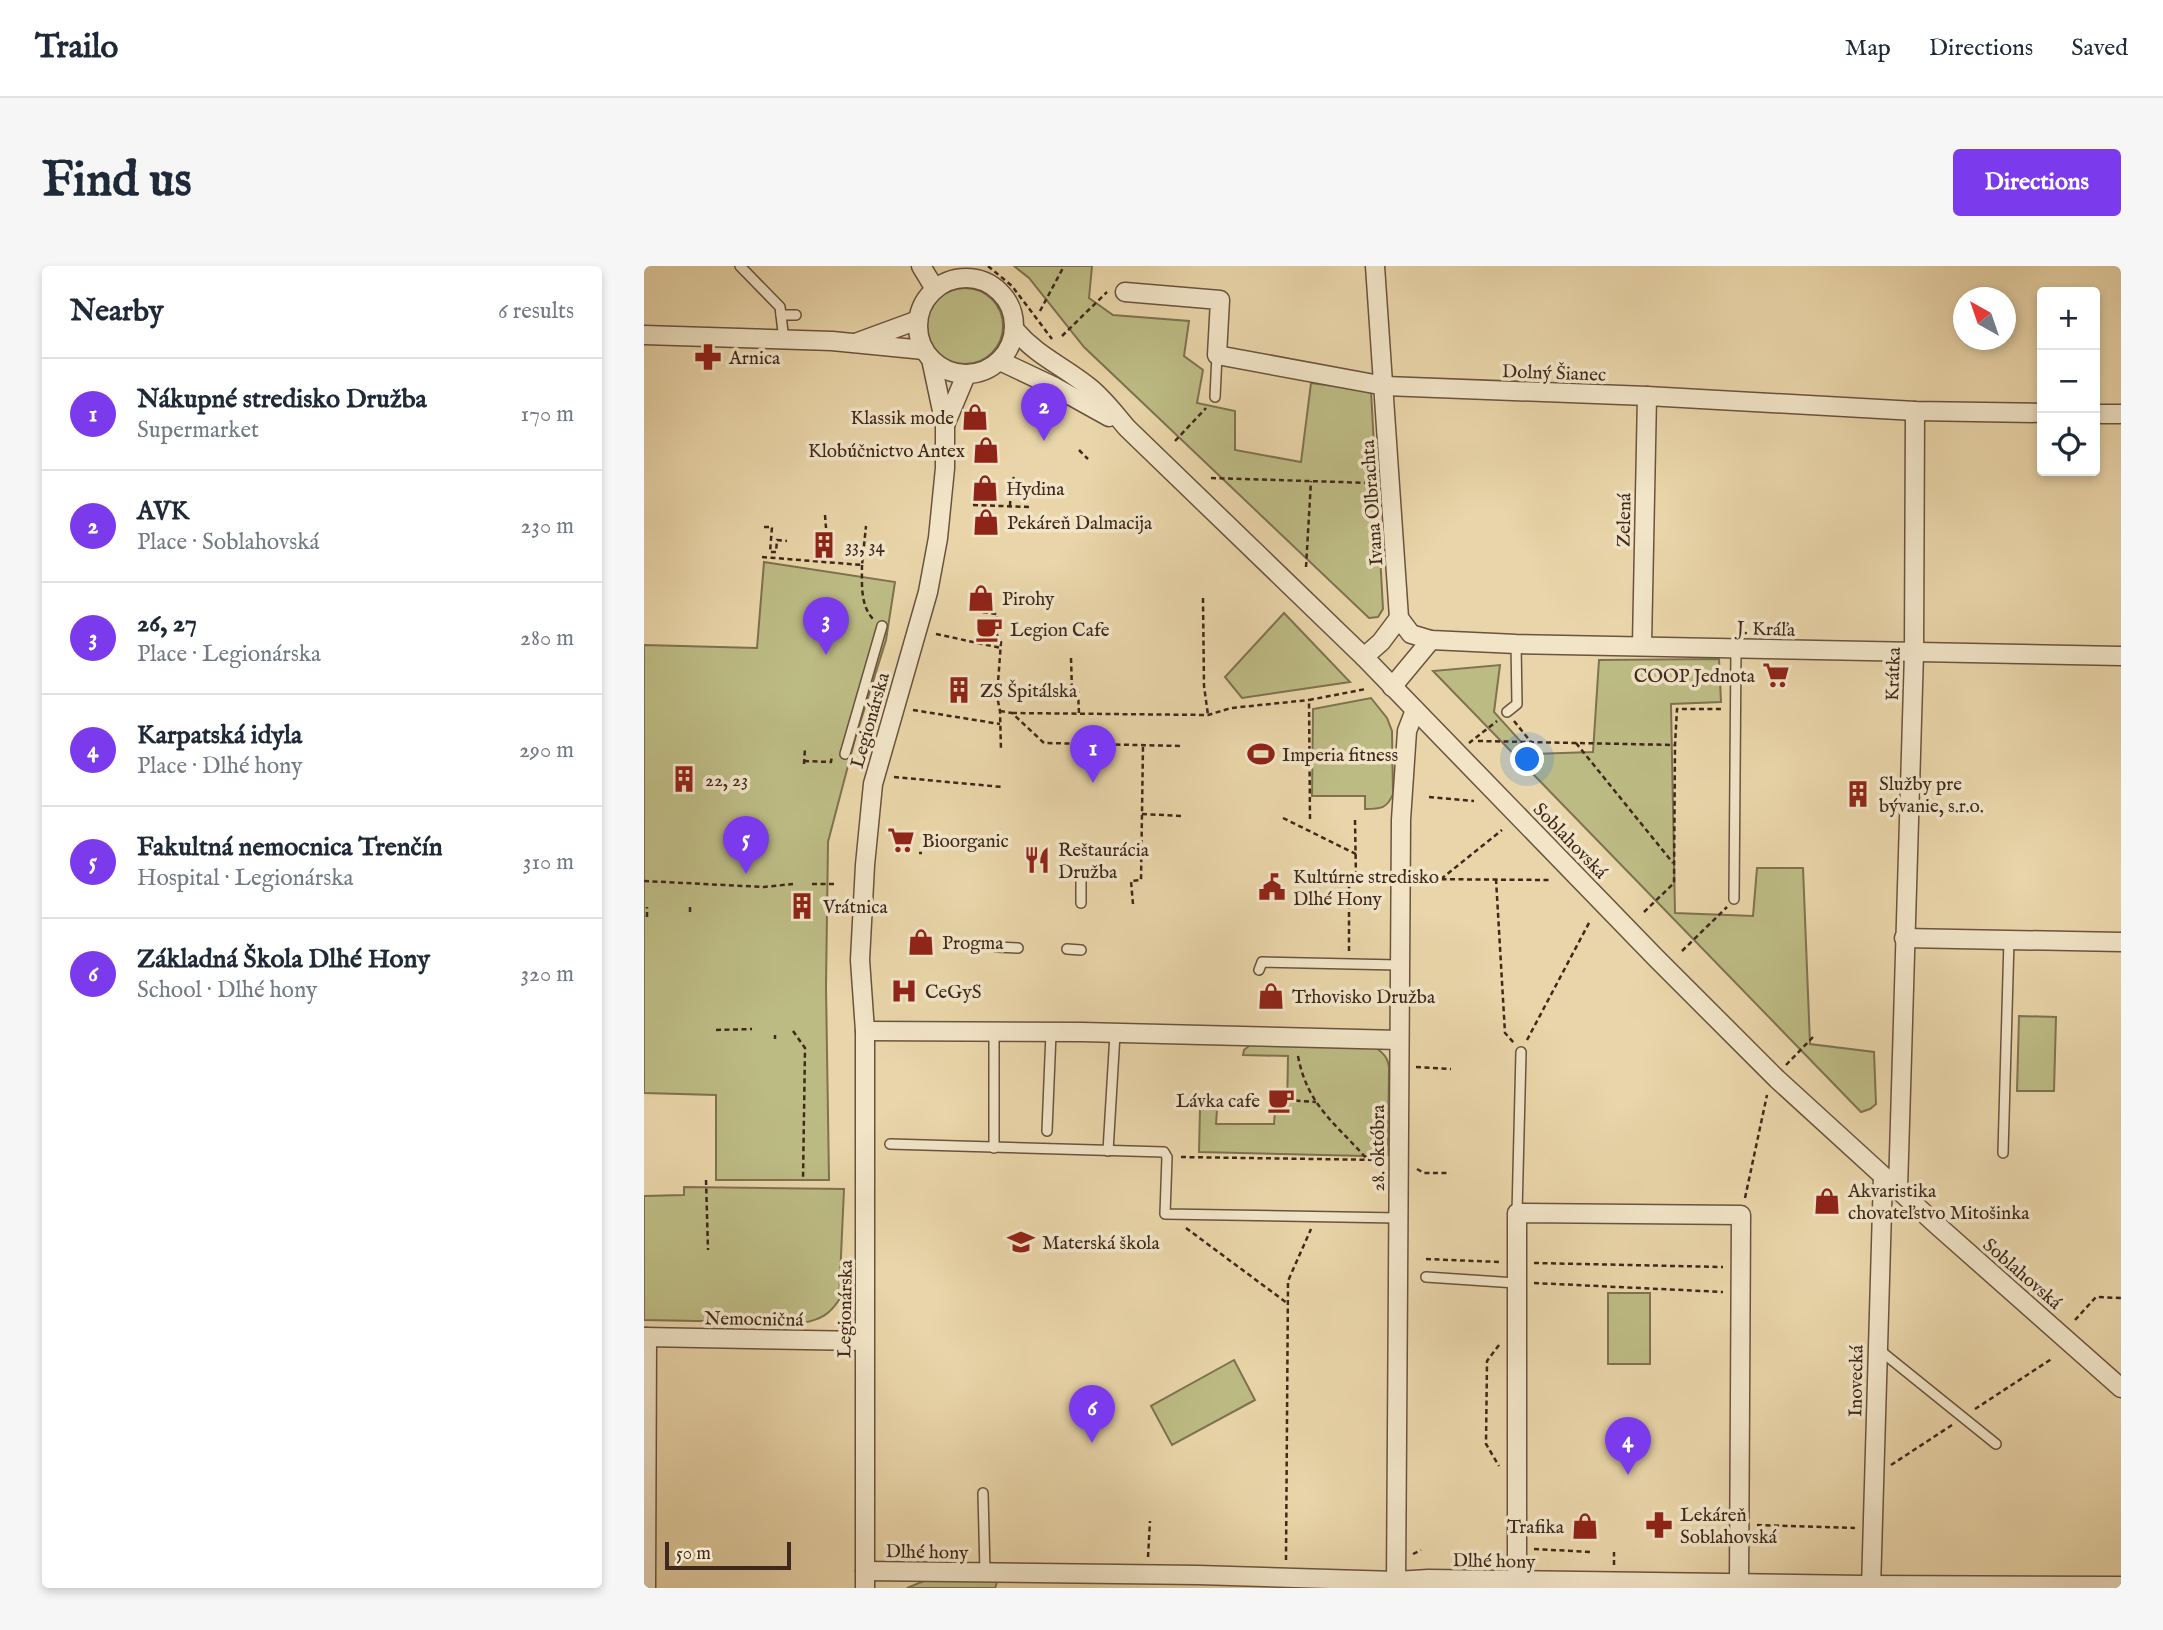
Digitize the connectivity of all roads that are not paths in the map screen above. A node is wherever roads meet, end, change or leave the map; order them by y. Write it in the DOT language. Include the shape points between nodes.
graph roads {
  1 [pos="740,266"];
  2 [pos="921,266"];
  3 [pos="1375,266"];
  4 [pos="960,272"];
  5 [pos="935,289"];
  6 [pos="1125,292"];
  7 [pos="781,315"];
  8 [pos="796,315"];
  9 [pos="918,320"];
  10 [pos="1015,330"];
  11 [pos="644,335"];
  12 [pos="784,341"];
  13 [pos="854,343"];
  14 [pos="927,354"];
  15 [pos="1217,355"];
  16 [pos="1000,361"];
  17 [pos="966,374"];
  18 [pos="1385,386"];
  19 [pos="1647,396"];
  20 [pos="1215,397"];
  21 [pos="1914,411"];
  22 [pos="2037,413"];
  23 [pos="2100,414"];
  24 [pos="2121,415"];
  25 [pos="945,425"];
  26 [pos="1127,428"];
  27 [pos="1399,618"];
  28 [pos="882,626"];
  29 [pos="1431,640"];
  30 [pos="1516,644"];
  31 [pos="1642,645"];
  32 [pos="1736,648"];
  33 [pos="1914,653"];
  34 [pos="2121,656"];
  35 [pos="1364,657"];
  36 [pos="1392,687"];
  37 [pos="1415,710"];
  38 [pos="1507,712"];
  39 [pos="845,754"];
  40 [pos="1081,877"];
  41 [pos="1734,899"];
  42 [pos="1081,903"];
  43 [pos="1904,938"];
  44 [pos="2009,940"];
  45 [pos="2121,942"];
  46 [pos="996,947"];
  47 [pos="1018,948"];
  48 [pos="1067,950"];
  49 [pos="1081,950"];
  50 [pos="1399,965"];
  51 [pos="1259,970"];
  52 [pos="864,1031"];
  53 [pos="994,1032"];
  54 [pos="1051,1033"];
  55 [pos="1115,1034"];
  56 [pos="1399,1040"];
  57 [pos="1521,1052"];
  58 [pos="1047,1131"];
  59 [pos="890,1144"];
  60 [pos="994,1148"];
  61 [pos="1108,1151"];
  62 [pos="2003,1153"];
  63 [pos="1883,1176"];
  64 [pos="1898,1189"];
  65 [pos="1517,1213"];
  66 [pos="1398,1218"];
  67 [pos="1426,1277"];
  68 [pos="1516,1283"];
  69 [pos="645,1337"];
  70 [pos="864,1341"];
  71 [pos="1876,1347"];
  72 [pos="2121,1388"];
  73 [pos="1996,1444"];
  74 [pos="984,1493"];
  75 [pos="985,1572"];
  76 [pos="865,1580"];
  77 [pos="1281,1581"];
  78 [pos="1517,1582"];
  79 [pos="1396,1584"];
  80 [pos="1739,1584"];
  81 [pos="2121,1586"];
  82 [pos="1871,1587"];
  83 [pos="646,1588"];
  1 -- 7 [label="lane" via="780,307"];
  2 -- 5 [label="street"];
  3 -- 18 [label="street, Ivana Olbrachta"];
  4 -- 5 [label="street" via="956,279"];
  4 -- 10 [label="street" via="996,288 1007,299"];
  5 -- 9 [label="street"];
  6 -- 15 [label="street" via="1220,300"];
  7 -- 8 [label="lane"];
  7 -- 12 [label="lane"];
  9 -- 13 [label="street"];
  9 -- 14 [label="street, Legionárska"];
  10 -- 16 [label="street"];
  10 -- 26 [label="street, Soblahovská" via="1030,347 1089,387"];
  11 -- 12 [label="street"];
  12 -- 13 [label="street"];
  13 -- 14 [label="street"];
  14 -- 17 [label="street" via="947,370"];
  14 -- 25 [label="street, Legionárska"];
  15 -- 18 [label="street, Dolný Šianec"];
  15 -- 20 [label="lane"];
  16 -- 17 [label="street" via="984,371"];
  16 -- 26 [label="street, Soblahovská"];
  17 -- 25 [label="street, Legionárska"];
  18 -- 19 [label="street, Dolný Šianec"];
  18 -- 27 [label="street, Ivana Olbrachta"];
  19 -- 21 [label="street, Dolný Šianec"];
  19 -- 31 [label="street, Zelená"];
  21 -- 22 [label="street, Dolný Šianec"];
  21 -- 33 [label="street, Krátka"];
  23 -- 24 [label="street"];
  25 -- 52 [label="street, Legionárska" via="938,537 928,592 873,784 860,960"];
  26 -- 35 [label="street, Soblahovská"];
  27 -- 29 [label="street, J. Kráľa" via="1410,634"];
  27 -- 35 [label="street"];
  28 -- 39 [label="lane"];
  29 -- 30 [label="street, J. Kráľa"];
  29 -- 36 [label="street"];
  30 -- 31 [label="street, J. Kráľa"];
  30 -- 38 [label="lane" via="1517,704"];
  31 -- 32 [label="street, J. Kráľa"];
  32 -- 33 [label="street, J. Kráľa"];
  32 -- 41 [label="lane"];
  33 -- 34 [label="street, J. Kráľa"];
  33 -- 43 [label="street, Krátka"];
  35 -- 36 [label="street, Soblahovská"];
  36 -- 37 [label="street, Soblahovská"];
  37 -- 50 [label="street, 28. októbra" via="1407,731 1401,820"];
  37 -- 63 [label="street, Soblahovská" via="1665,968"];
  40 -- 42 [label="lane"];
  43 -- 44 [label="street"];
  43 -- 64 [label="street"];
  44 -- 45 [label="street"];
  44 -- 62 [label="lane"];
  46 -- 47 [label="lane"];
  48 -- 49 [label="lane"];
  50 -- 51 [label="lane" via="1262,962"];
  50 -- 56 [label="street, 28. októbra"];
  52 -- 53 [label="street"];
  52 -- 70 [label="street, Legionárska"];
  53 -- 54 [label="street"];
  53 -- 60 [label="lane"];
  54 -- 55 [label="street"];
  54 -- 58 [label="lane"];
  55 -- 56 [label="street"];
  55 -- 61 [label="lane"];
  56 -- 66 [label="street, 28. októbra"];
  57 -- 65 [label="lane"];
  59 -- 60 [label="lane"];
  60 -- 61 [label="lane"];
  61 -- 66 [label="lane" via="1164,1152 1166,1214"];
  63 -- 64 [label="street, Soblahovská"];
  63 -- 71 [label="street, Inovecká"];
  64 -- 72 [label="street, Soblahovská"];
  65 -- 68 [label="street"];
  65 -- 80 [label="street" via="1741,1215"];
  66 -- 79 [label="street, 28. októbra"];
  67 -- 68 [label="lane"];
  68 -- 78 [label="street"];
  69 -- 70 [label="street, Nemocničná"];
  69 -- 83 [label="street"];
  70 -- 76 [label="street, Legionárska"];
  71 -- 73 [label="lane"];
  71 -- 82 [label="street, Inovecká"];
  74 -- 75 [label="lane"];
  75 -- 76 [label="street, Dlhé hony"];
  75 -- 77 [label="street, Dlhé hony"];
  77 -- 79 [label="street, Dlhé hony"];
  78 -- 79 [label="street, Dlhé hony" via="1428,1579"];
  78 -- 80 [label="street, Dlhé hony"];
  80 -- 82 [label="street, Dlhé hony"];
  81 -- 82 [label="street, Dlhé hony"];
}
